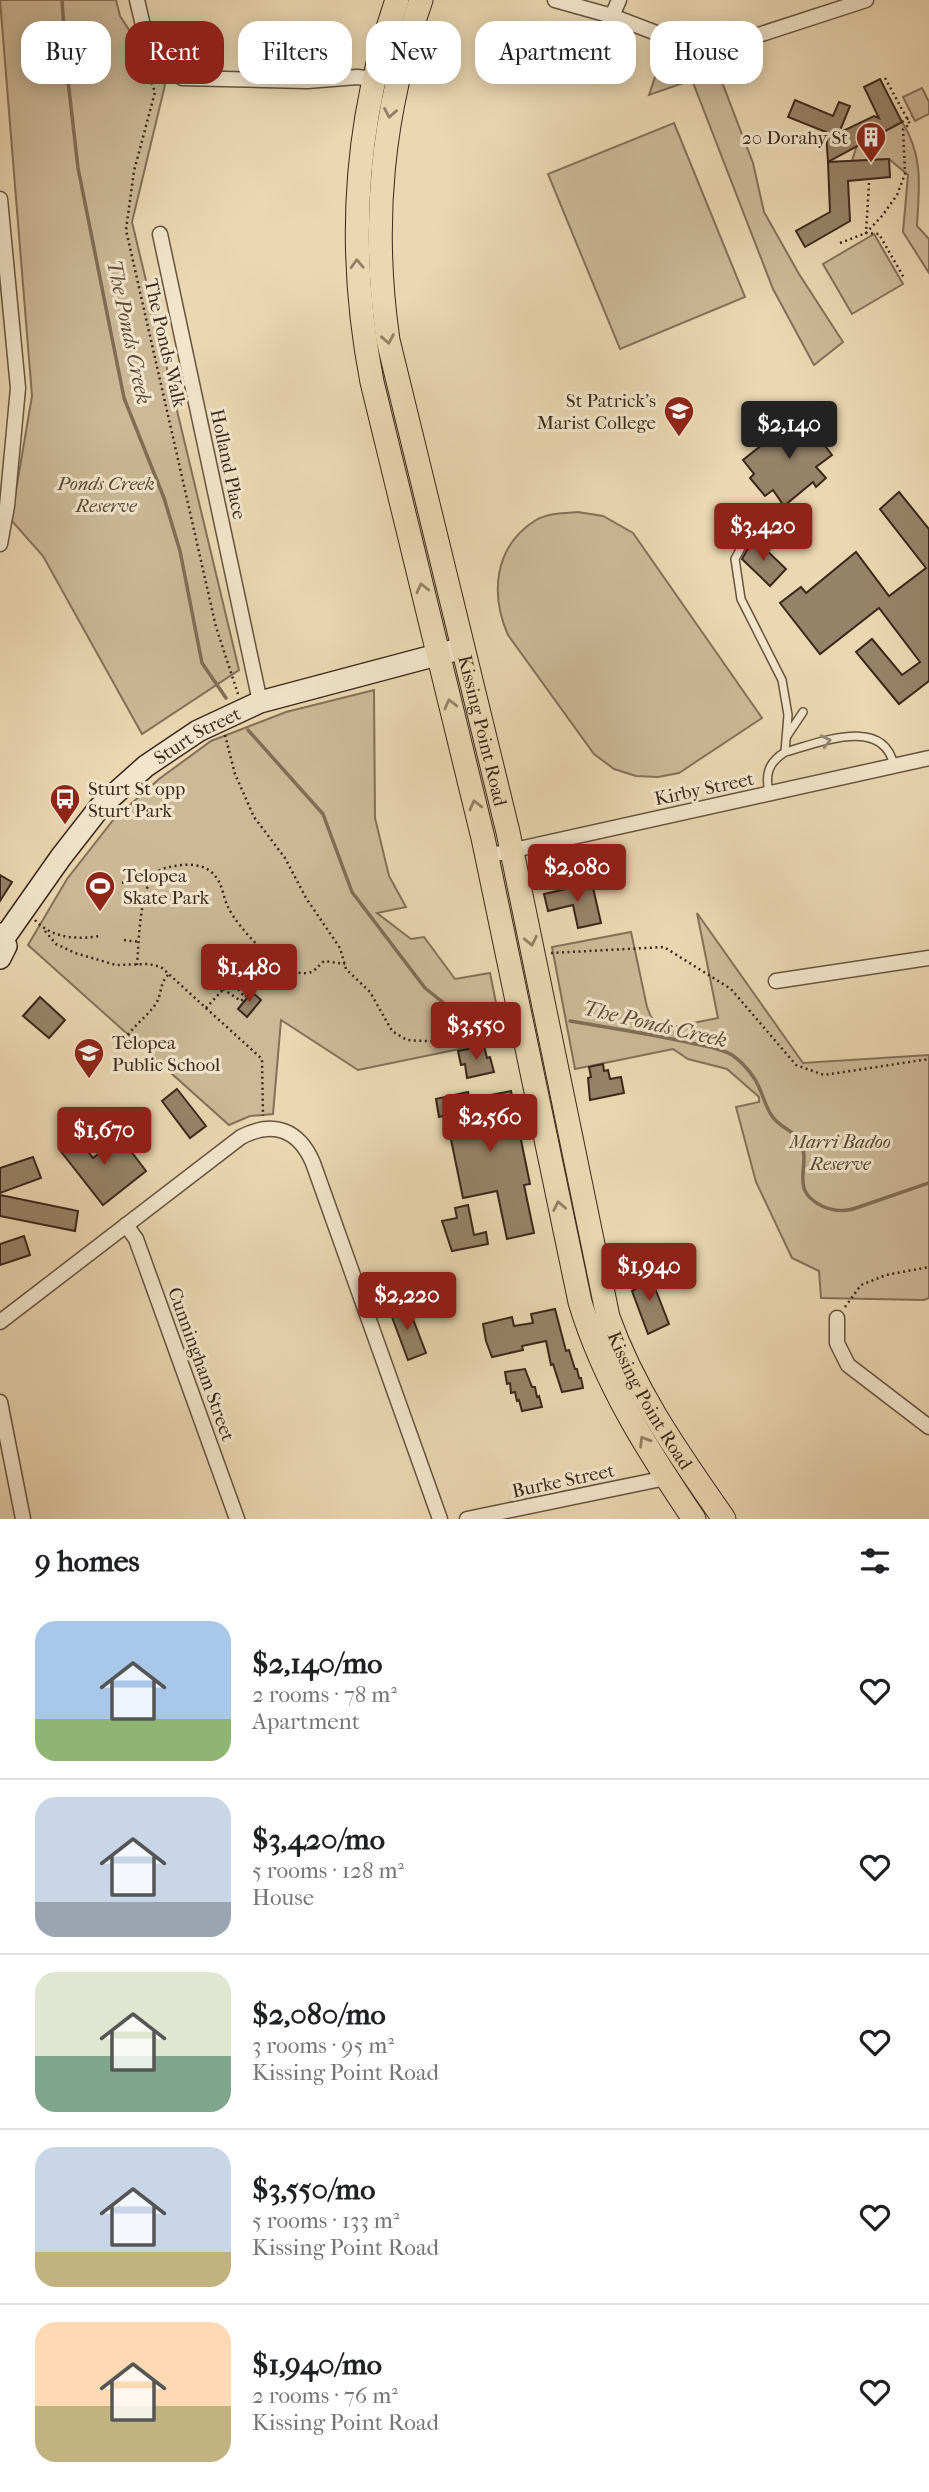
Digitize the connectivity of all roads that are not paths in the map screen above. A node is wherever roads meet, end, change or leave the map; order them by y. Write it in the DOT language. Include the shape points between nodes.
graph roads {
  1 [pos="138,0"];
  2 [pos="397,0"];
  3 [pos="421,0"];
  4 [pos="555,0"];
  5 [pos="619,0"];
  6 [pos="866,0"];
  7 [pos="612,16"];
  8 [pos="391,21"];
  9 [pos="366,79"];
  10 [pos="372,84"];
  11 [pos="0,199"];
  12 [pos="160,234"];
  13 [pos="4,503"];
  14 [pos="792,520"];
  15 [pos="0,544"];
  16 [pos="463,648"];
  17 [pos="438,654"];
  18 [pos="260,702"];
  19 [pos="803,712"];
  20 [pos="786,736"];
  21 [pos="785,751"];
  22 [pos="929,758"];
  23 [pos="894,767"];
  24 [pos="769,794"];
  25 [pos="512,850"];
  26 [pos="488,856"];
  27 [pos="1,944"];
  28 [pos="929,958"];
  29 [pos="776,981"];
  30 [pos="126,1225"];
  31 [pos="838,1318"];
  32 [pos="0,1322"];
  33 [pos="0,1402"];
  34 [pos="929,1427"];
  35 [pos="666,1478"];
  36 [pos="23,1519"];
  37 [pos="237,1519"];
  38 [pos="440,1519"];
  39 [pos="467,1519"];
  40 [pos="694,1519"];
  41 [pos="724,1519"];
  1 -- 9 [label="street" via="148,47 182,78"];
  2 -- 8 [label="main road, Kissing Point Road"];
  3 -- 16 [label="main road, Kissing Point Road, one-way" via="388,121 381,191 381,276 398,387"];
  4 -- 7 [label="street"];
  5 -- 7 [label="street"];
  6 -- 7 [label="street" via="706,51"];
  17 -- 10 [label="main road, Kissing Point Road, one-way" via="372,382 360,310 358,179"];
  11 -- 13 [label="street" via="18,388"];
  12 -- 18 [label="street, Holland Place"];
  13 -- 15 [label="street"];
  14 -- 20 [label="lane" via="765,528 744,542 735,559 741,598 782,680"];
  16 -- 17 [label="street, Sturt Street"];
  16 -- 25 [label="main road, Kissing Point Road"];
  17 -- 18 [label="street, Sturt Street"];
  26 -- 17 [label="main road, Kissing Point Road, one-way"];
  18 -- 27 [label="street, Sturt Street" via="198,731 125,784 79,832"];
  19 -- 20 [label="lane"];
  20 -- 21 [label="lane"];
  21 -- 23 [label="lane, one-way" via="856,735 884,744"];
  21 -- 24 [label="lane" via="767,772"];
  22 -- 23 [label="street, Kirby Street"];
  23 -- 24 [label="street, Kirby Street"];
  24 -- 25 [label="street, Kirby Street"];
  25 -- 26 [label="street, Kirby Street"];
  25 -- 41 [label="main road, Kissing Point Road, one-way" via="608,1317 640,1392"];
  35 -- 26 [label="main road, Kissing Point Road, one-way" via="607,1375 580,1302"];
  28 -- 29 [label="street"];
  30 -- 32 [label="street"];
  30 -- 37 [label="street, Cunningham Street" via="136,1239"];
  30 -- 38 [label="street" via="241,1137 279,1130 297,1138 309,1154"];
  31 -- 34 [label="street" via="837,1343 848,1365"];
  33 -- 36 [label="street"];
  35 -- 39 [label="street, Burke Street"];
  35 -- 40 [label="main road, Kissing Point Road"];
}
